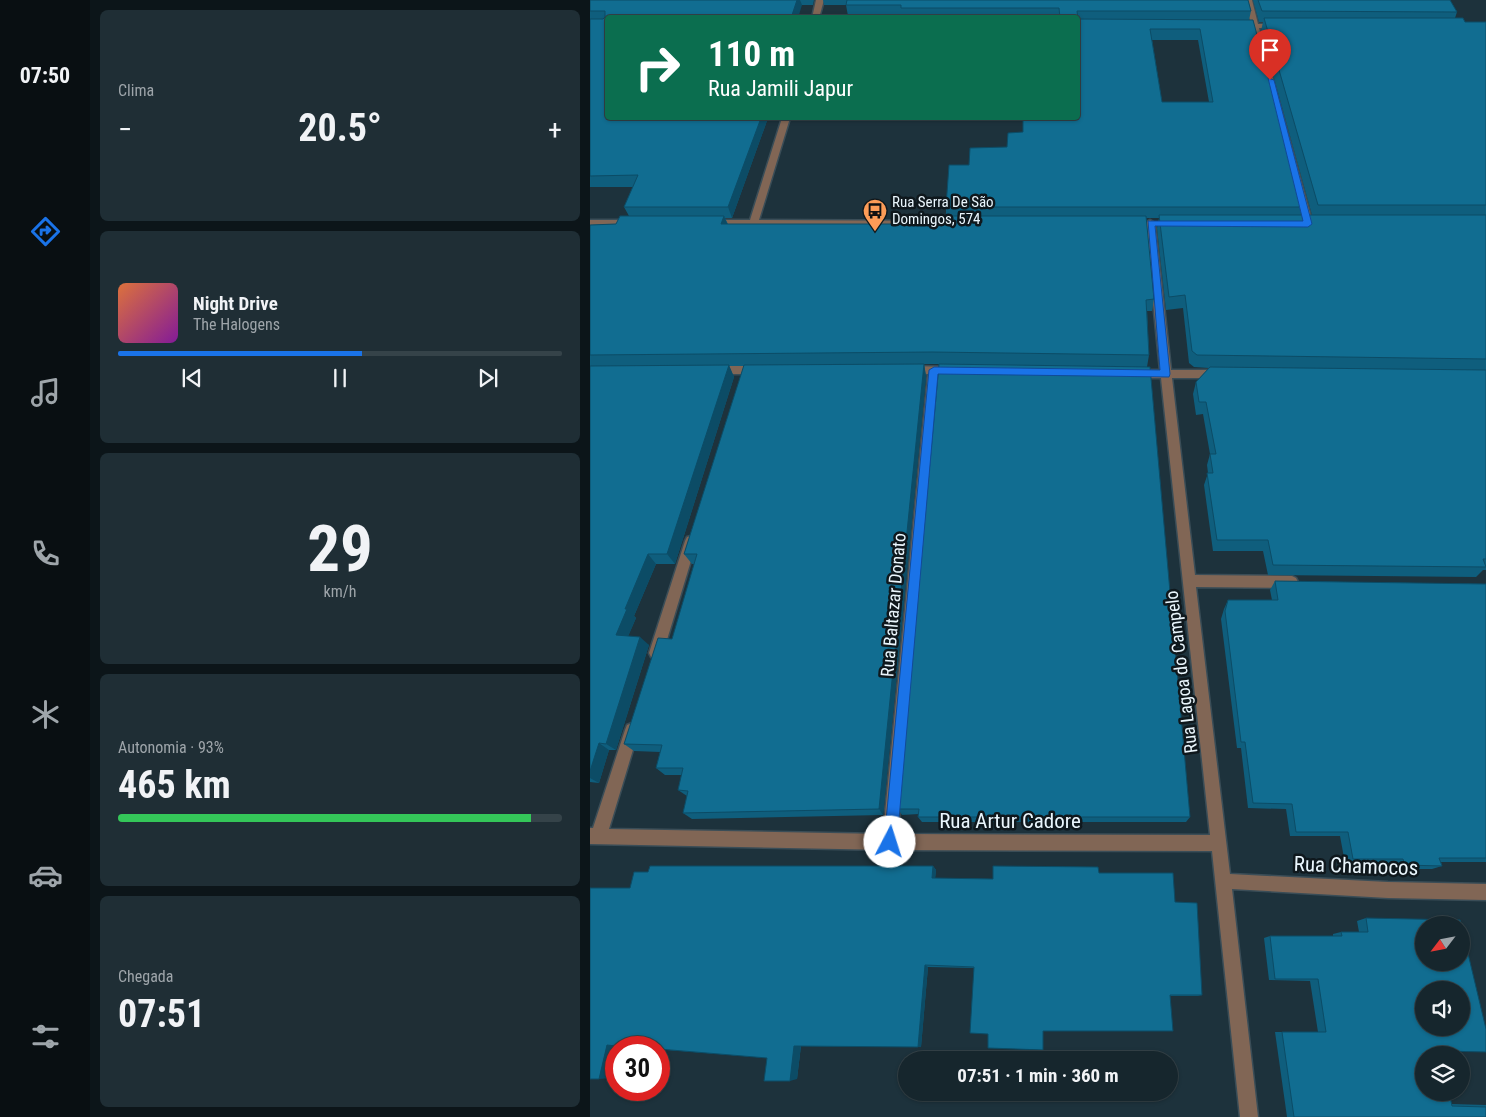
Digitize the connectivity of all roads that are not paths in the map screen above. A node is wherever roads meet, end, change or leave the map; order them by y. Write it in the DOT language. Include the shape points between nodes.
graph roads {
  1 [pos="820,0"];
  2 [pos="1248,0"];
  3 [pos="816,15"];
  4 [pos="1226,26"];
  5 [pos="1256,26"];
  6 [pos="1285,26"];
  7 [pos="785,120"];
  8 [pos="754,222"];
  9 [pos="590,223"];
  10 [pos="648,223"];
  11 [pos="696,223"];
  12 [pos="1150,223"];
  13 [pos="969,224"];
  14 [pos="1308,224"];
  15 [pos="705,370"];
  16 [pos="764,370"];
  17 [pos="894,370"];
  18 [pos="934,370"];
  19 [pos="963,371"];
  20 [pos="1127,373"];
  21 [pos="1165,374"];
  22 [pos="1233,375"];
  23 [pos="694,532"];
  24 [pos="1190,581"];
  25 [pos="1303,582"];
  26 [pos="652,664"];
  27 [pos="634,721"];
  28 [pos="594,835"];
  29 [pos="890,842"];
  30 [pos="1220,842"];
  31 [pos="1224,881"];
  32 [pos="1486,892"];
  33 [pos="1249,1117"];
  1 -- 3 [label="street"];
  2 -- 5 [label="street"];
  4 -- 5 [label="street"];
  5 -- 6 [label="street"];
  5 -- 14 [label="street"];
  7 -- 8 [label="street"];
  8 -- 11 [label="street"];
  8 -- 13 [label="street"];
  9 -- 10 [label="street"];
  12 -- 21 [label="street, Rua Lagoa do Campelo"];
  15 -- 16 [label="street" via="743,375"];
  17 -- 18 [label="street"];
  18 -- 19 [label="street"];
  18 -- 29 [label="street, Rua Baltazar Donato"];
  20 -- 21 [label="street"];
  21 -- 22 [label="street"];
  21 -- 24 [label="street, Rua Lagoa do Campelo"];
  23 -- 26 [label="street"];
  24 -- 25 [label="street"];
  24 -- 30 [label="street, Rua Lagoa do Campelo"];
  27 -- 28 [label="street"];
  28 -- 29 [label="street, Rua Artur Cadore"];
  29 -- 30 [label="street, Rua Artur Cadore"];
  30 -- 31 [label="street, Rua Lagoa do Campelo"];
  31 -- 32 [label="street, Rua Chamocos"];
  31 -- 33 [label="street, Rua Lagoa do Campelo"];
}
